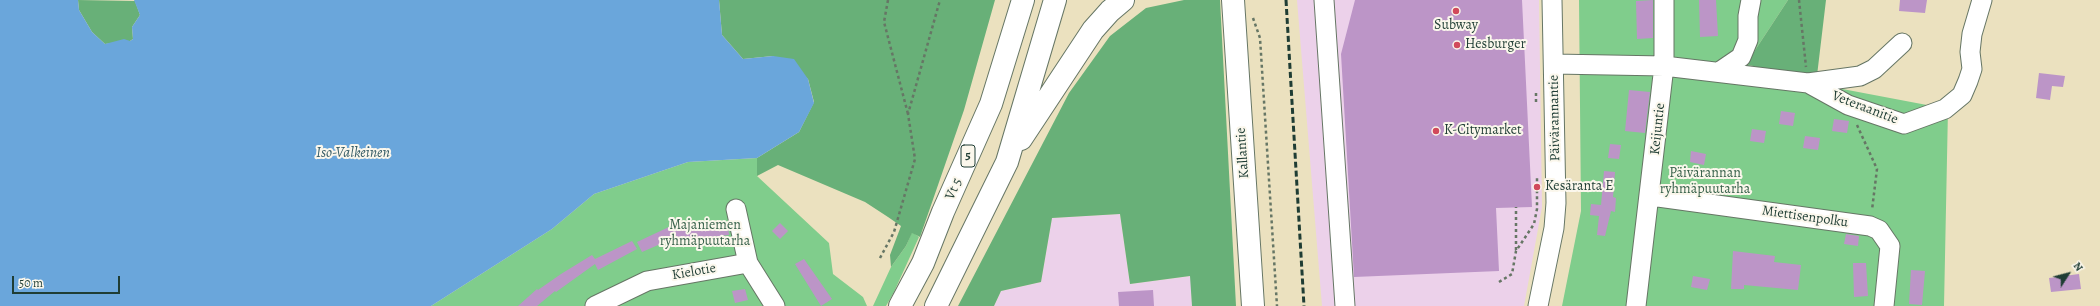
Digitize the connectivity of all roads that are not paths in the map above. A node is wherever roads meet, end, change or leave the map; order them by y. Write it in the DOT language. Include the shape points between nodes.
graph roads {
  1 [pos="1023,0"];
  2 [pos="1055,0"];
  3 [pos="1124,0"];
  4 [pos="1233,0"];
  5 [pos="1324,0"];
  6 [pos="1552,0"];
  7 [pos="1664,0"];
  8 [pos="1751,0"];
  9 [pos="1982,0"];
  10 [pos="1902,43"];
  11 [pos="1554,64"];
  12 [pos="1664,66"];
  13 [pos="1719,72"];
  14 [pos="1808,84"];
  15 [pos="1007,162"];
  16 [pos="1651,196"];
  17 [pos="736,209"];
  18 [pos="748,263"];
  19 [pos="595,306"];
  20 [pos="775,306"];
  21 [pos="900,306"];
  22 [pos="936,306"];
  23 [pos="1253,306"];
  24 [pos="1345,306"];
  25 [pos="1538,306"];
  26 [pos="1636,306"];
  27 [pos="1884,306"];
  1 -- 21 [label="main road, Vt 5 / 5" via="991,104 923,263"];
  2 -- 15 [label="main road"];
  3 -- 15 [label="main road" via="1093,30"];
  4 -- 23 [label="main road, Kallantie"];
  5 -- 24 [label="street"];
  6 -- 11 [label="street, Päivärannantie"];
  7 -- 12 [label="street, Keijuntie"];
  8 -- 13 [label="street" via="1748,40 1741,57"];
  9 -- 14 [label="street, Veteraanitie" via="1971,40 1972,69 1968,81 1962,94 1951,106 1940,112 1904,124 1848,105"];
  10 -- 14 [label="street, Veteraanitie" via="1874,69 1860,76"];
  11 -- 12 [label="street, Veteraanitie"];
  11 -- 25 [label="street, Päivärannantie" via="1556,203 1554,228"];
  12 -- 13 [label="street, Veteraanitie"];
  12 -- 16 [label="street, Keijuntie"];
  13 -- 14 [label="street, Veteraanitie"];
  15 -- 22 [label="main road"];
  16 -- 26 [label="street, Keijuntie"];
  16 -- 27 [label="street, Miettisenpolku" via="1870,226 1879,230 1890,246"];
  17 -- 18 [label="street"];
  18 -- 19 [label="street, Kielotie" via="647,280"];
  18 -- 20 [label="street"];
}
